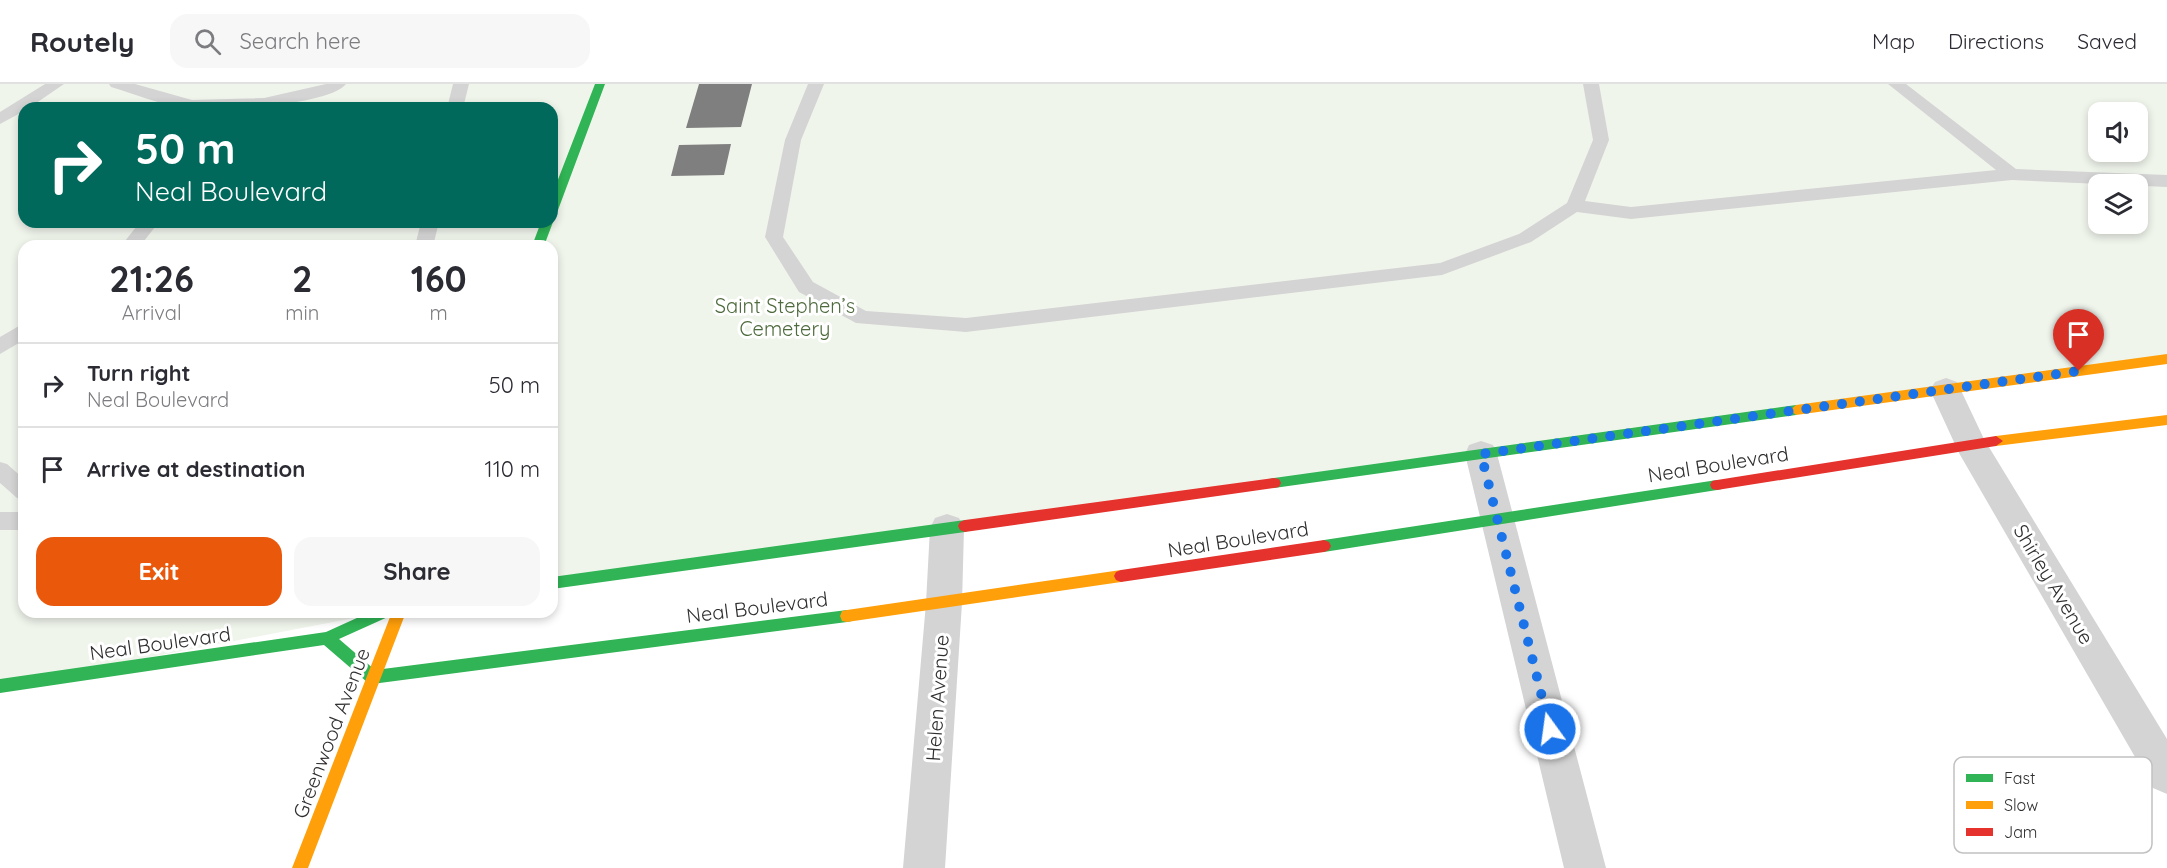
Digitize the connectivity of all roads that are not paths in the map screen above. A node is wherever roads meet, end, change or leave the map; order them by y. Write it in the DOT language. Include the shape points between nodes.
graph roads {
  1 [pos="56,84"];
  2 [pos="117,84"];
  3 [pos="338,84"];
  4 [pos="461,84"];
  5 [pos="600,84"];
  6 [pos="816,84"];
  7 [pos="1591,84"];
  8 [pos="1896,84"];
  9 [pos="27,102"];
  10 [pos="178,102"];
  11 [pos="269,102"];
  12 [pos="457,102"];
  13 [pos="18,108"];
  14 [pos="0,119"];
  15 [pos="2013,174"];
  16 [pos="2167,181"];
  17 [pos="558,194"];
  18 [pos="1574,206"];
  19 [pos="145,228"];
  20 [pos="135,240"];
  21 [pos="18,334"];
  22 [pos="0,347"];
  23 [pos="2167,359"];
  24 [pos="1946,390"];
  25 [pos="2167,420"];
  26 [pos="1970,444"];
  27 [pos="1481,454"];
  28 [pos="0,470"];
  29 [pos="18,486"];
  30 [pos="1496,520"];
  31 [pos="0,521"];
  32 [pos="18,521"];
  33 [pos="947,528"];
  34 [pos="558,582"];
  35 [pos="944,603"];
  36 [pos="372,618"];
  37 [pos="397,618"];
  38 [pos="327,638"];
  39 [pos="372,677"];
  40 [pos="0,686"];
  41 [pos="2167,774"];
  42 [pos="300,868"];
  43 [pos="924,868"];
  44 [pos="1585,868"];
  1 -- 9 [label="lane"];
  2 -- 10 [label="lane"];
  3 -- 11 [label="lane"];
  4 -- 12 [label="lane"];
  5 -- 17 [label="street"];
  6 -- 18 [label="lane" via="793,140 774,237 806,287 863,318 966,326 1442,269 1526,238"];
  7 -- 18 [label="lane" via="1601,140"];
  8 -- 15 [label="lane"];
  13 -- 14 [label="lane"];
  15 -- 16 [label="lane"];
  15 -- 18 [label="lane" via="1631,213"];
  19 -- 20 [label="lane"];
  21 -- 22 [label="lane"];
  23 -- 24 [label="street, Neal Boulevard"];
  24 -- 26 [label="street, Shirley Avenue"];
  24 -- 27 [label="street, Neal Boulevard"];
  25 -- 26 [label="street, Neal Boulevard"];
  26 -- 30 [label="street, Neal Boulevard"];
  26 -- 41 [label="street, Shirley Avenue"];
  27 -- 30 [label="street"];
  27 -- 33 [label="street, Neal Boulevard"];
  28 -- 29 [label="lane"];
  30 -- 35 [label="street, Neal Boulevard"];
  30 -- 44 [label="street"];
  31 -- 32 [label="lane"];
  33 -- 34 [label="street, Neal Boulevard"];
  33 -- 35 [label="street, Helen Avenue"];
  35 -- 39 [label="street, Neal Boulevard"];
  35 -- 43 [label="street, Helen Avenue"];
  36 -- 38 [label="street, Neal Boulevard"];
  37 -- 39 [label="street, Greenwood Avenue"];
  38 -- 39 [label="street"];
  38 -- 40 [label="street, Neal Boulevard"];
  39 -- 42 [label="street, Greenwood Avenue"];
}
